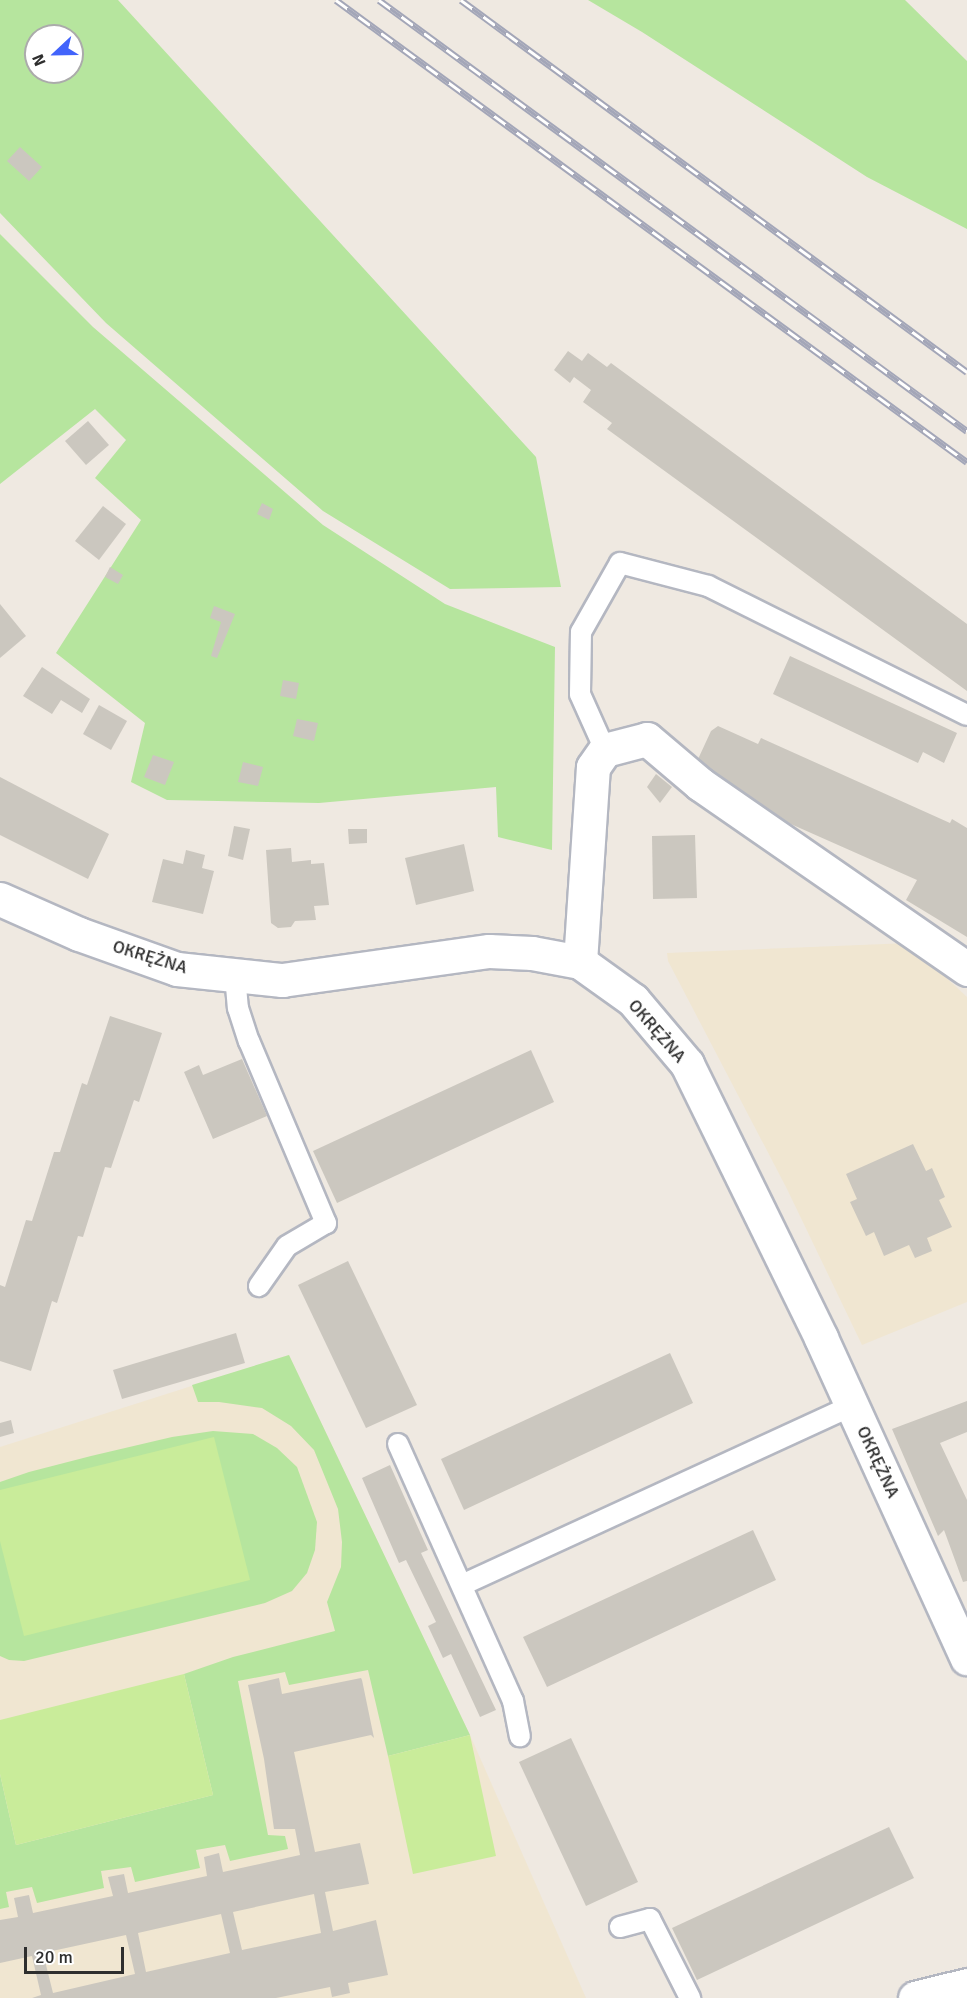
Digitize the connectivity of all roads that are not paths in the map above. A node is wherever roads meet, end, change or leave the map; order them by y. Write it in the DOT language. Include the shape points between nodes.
graph roads {
  1 [pos="967,715"];
  2 [pos="605,750"];
  3 [pos="0,899"];
  4 [pos="580,962"];
  5 [pos="967,969"];
  6 [pos="235,975"];
  7 [pos="259,1286"];
  8 [pos="852,1406"];
  9 [pos="398,1444"];
  10 [pos="462,1585"];
  11 [pos="967,1658"];
  12 [pos="520,1736"];
  13 [pos="620,1927"];
  14 [pos="967,1985"];
  15 [pos="690,1998"];
  16 [pos="915,1998"];
  1 -- 2 [label="lane" via="708,586 620,563 581,632 579,694"];
  2 -- 4 [label="street" via="593,767"];
  2 -- 5 [label="street" via="647,739 700,784"];
  3 -- 6 [label="street, OKRĘŻNA" via="80,934 177,969"];
  4 -- 6 [label="street, OKRĘŻNA" via="532,953 489,951 282,980"];
  4 -- 8 [label="street, OKRĘŻNA" via="633,1000 687,1064"];
  6 -- 7 [label="lane" via="238,1008 249,1041 326,1223 287,1246"];
  8 -- 10 [label="lane"];
  8 -- 11 [label="street, OKRĘŻNA"];
  9 -- 10 [label="lane"];
  10 -- 12 [label="lane" via="513,1701"];
  13 -- 15 [label="lane" via="650,1919"];
  14 -- 16 [label="street"];
}
